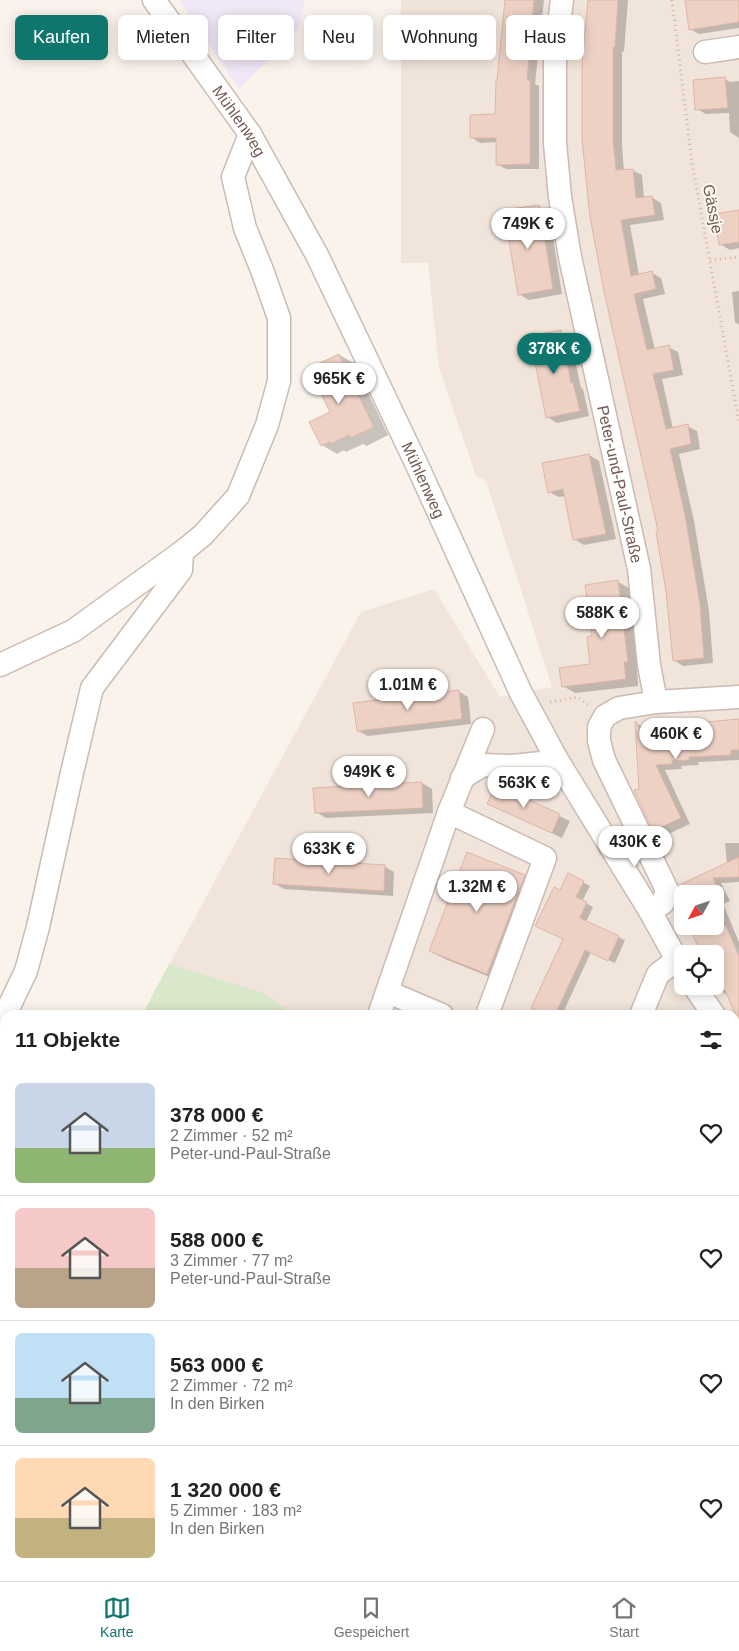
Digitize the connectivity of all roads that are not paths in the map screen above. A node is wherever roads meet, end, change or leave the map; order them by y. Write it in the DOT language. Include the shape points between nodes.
graph roads {
  1 [pos="154,0"];
  2 [pos="562,0"];
  3 [pos="739,47"];
  4 [pos="705,52"];
  5 [pos="250,134"];
  6 [pos="182,552"];
  7 [pos="0,665"];
  8 [pos="739,697"];
  9 [pos="656,702"];
  10 [pos="483,729"];
  11 [pos="556,758"];
  12 [pos="462,778"];
  13 [pos="449,812"];
  14 [pos="650,911"];
  15 [pos="674,953"];
  16 [pos="674,967"];
  17 [pos="388,992"];
  18 [pos="700,995"];
  19 [pos="7,1010"];
  20 [pos="381,1010"];
  21 [pos="430,1010"];
  22 [pos="489,1010"];
  23 [pos="643,1010"];
  24 [pos="711,1010"];
  1 -- 5 [label="street, Mühlenweg"];
  2 -- 9 [label="street, Peter-und-Paul-Straße" via="555,56 555,143 560,197 570,257 639,569"];
  3 -- 4 [label="street"];
  5 -- 6 [label="street" via="232,177 245,228 278,318 279,381 264,433 238,496 203,535"];
  5 -- 11 [label="street, Mühlenweg" via="317,256 417,464 521,693"];
  6 -- 7 [label="street" via="73,631"];
  6 -- 19 [label="street" via="181,570 92,688 38,927 26,971"];
  8 -- 9 [label="street"];
  9 -- 14 [label="street" via="619,708 606,716 599,727 604,760 667,890 663,903"];
  10 -- 12 [label="street"];
  11 -- 12 [label="street" via="513,766 483,765"];
  11 -- 14 [label="street, Mühlenweg"];
  12 -- 13 [label="street"];
  13 -- 17 [label="street"];
  13 -- 22 [label="street" via="546,858"];
  14 -- 15 [label="street, Mühlenweg"];
  16 -- 23 [label="street" via="658,974"];
  17 -- 20 [label="street"];
  17 -- 21 [label="street"];
  18 -- 24 [label="street"];
}
